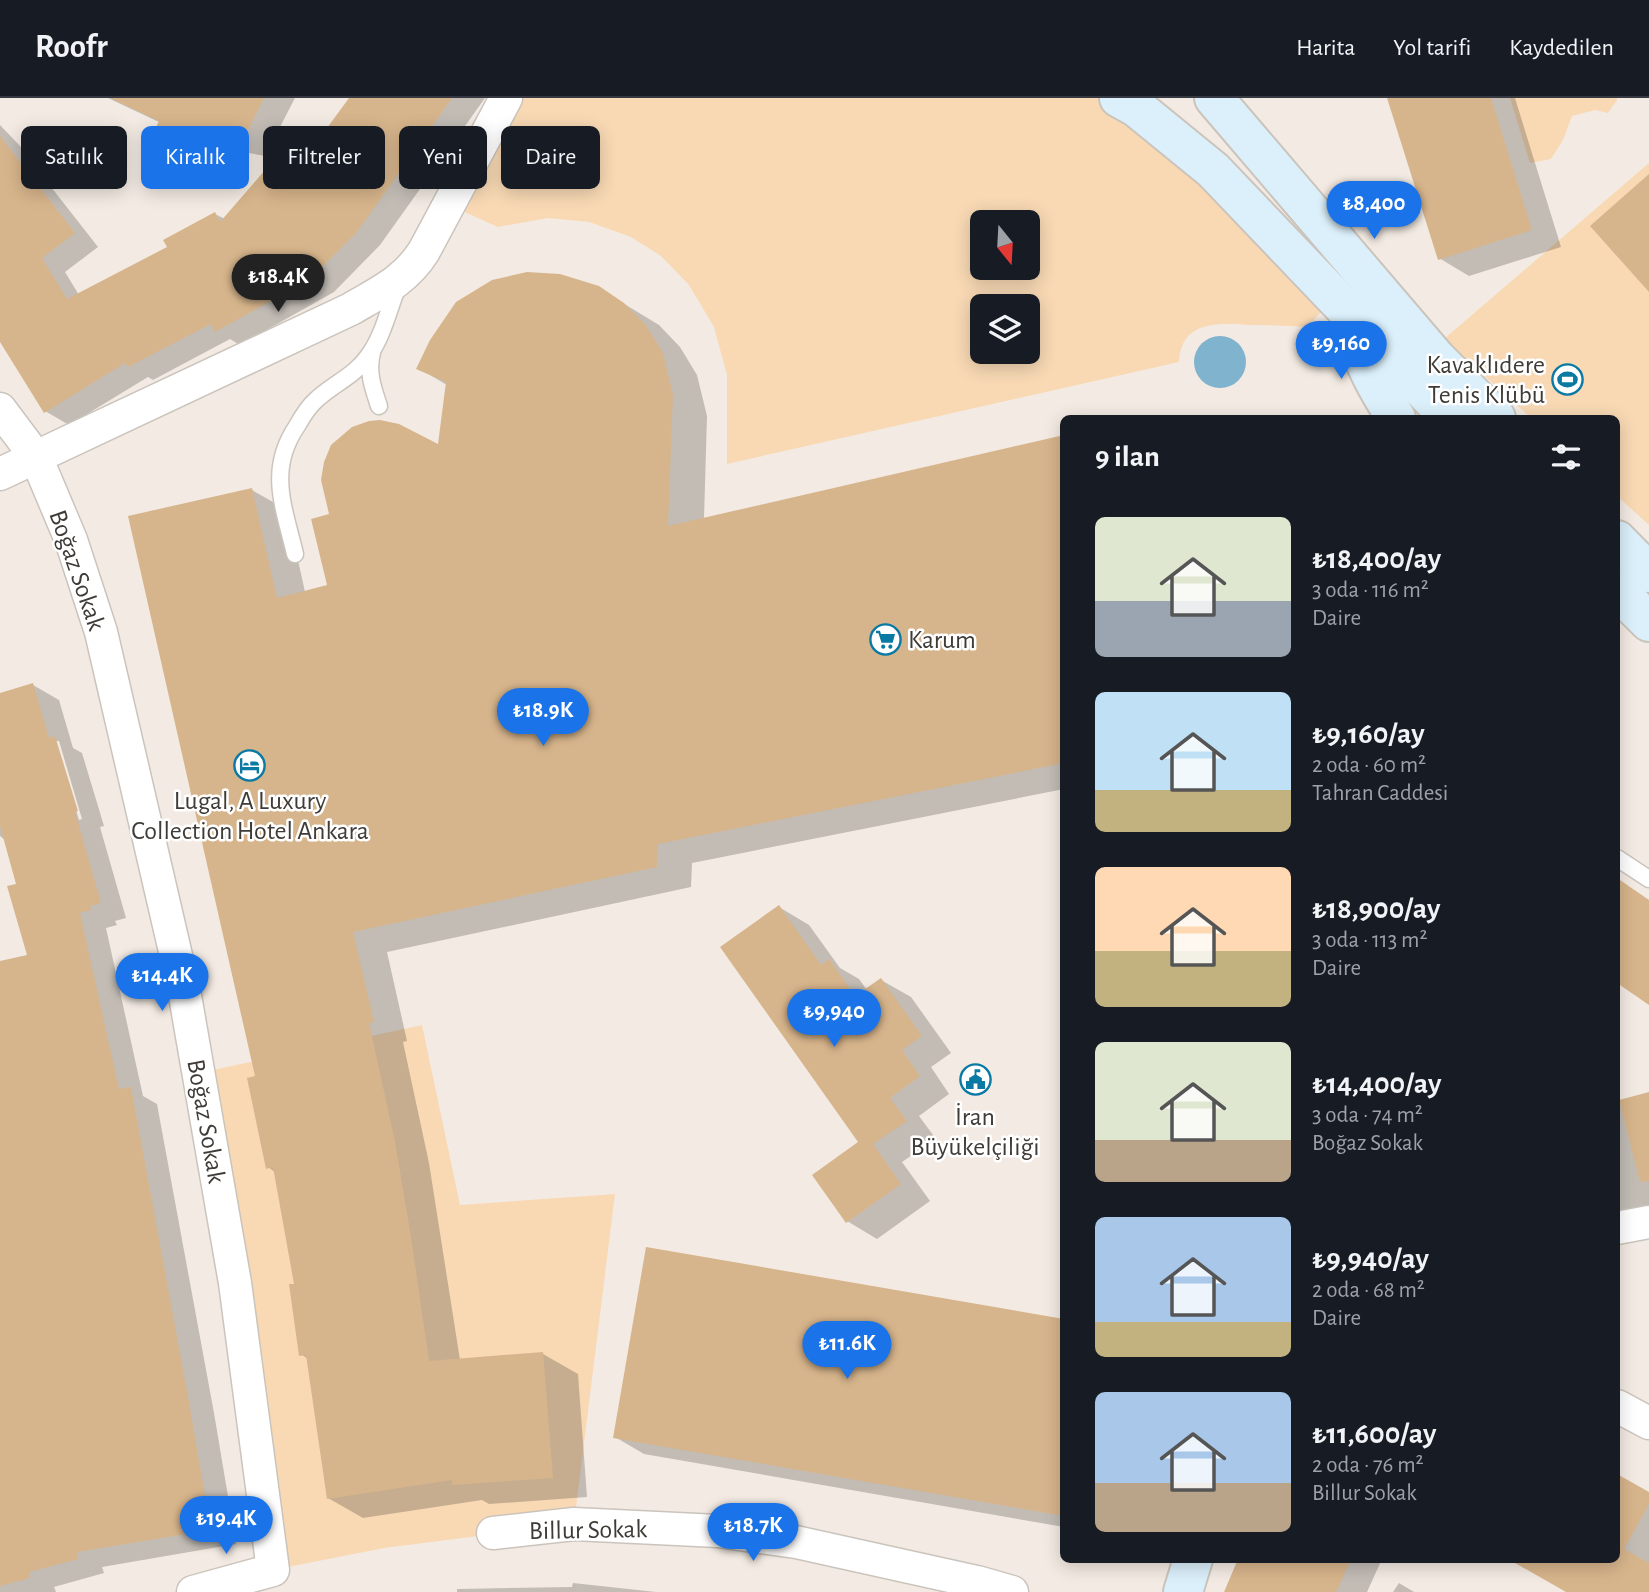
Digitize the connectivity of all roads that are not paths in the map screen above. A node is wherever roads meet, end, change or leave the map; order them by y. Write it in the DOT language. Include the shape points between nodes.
graph roads {
  1 [pos="506,98"];
  2 [pos="1119,98"];
  3 [pos="1213,98"];
  4 [pos="400,280"];
  5 [pos="1350,314"];
  6 [pos="374,347"];
  7 [pos="379,406"];
  8 [pos="0,409"];
  9 [pos="1394,415"];
  10 [pos="1447,415"];
  11 [pos="1493,415"];
  12 [pos="36,457"];
  13 [pos="0,474"];
  14 [pos="1620,551"];
  15 [pos="295,554"];
  16 [pos="1633,599"];
  17 [pos="1620,860"];
  18 [pos="1649,879"];
  19 [pos="1649,1222"];
  20 [pos="1620,1227"];
  21 [pos="1620,1408"];
  22 [pos="1649,1423"];
  23 [pos="493,1533"];
  24 [pos="1193,1563"];
  25 [pos="193,1592"];
  26 [pos="1012,1592"];
  27 [pos="1183,1592"];
  1 -- 4 [label="street" via="424,251"];
  2 -- 5 [label="main road" via="1213,170"];
  3 -- 11 [label="main road" via="1436,358"];
  4 -- 6 [label="lane"];
  4 -- 12 [label="street" via="351,309"];
  5 -- 9 [label="main road" via="1357,344"];
  5 -- 10 [label="main road"];
  6 -- 7 [label="lane" via="370,366"];
  6 -- 15 [label="lane" via="353,372 316,401 284,447 279,482"];
  8 -- 12 [label="street, Boğaz Sokak"];
  12 -- 13 [label="street"];
  12 -- 25 [label="street, Boğaz Sokak" via="71,540 101,632 184,990 235,1283 273,1570"];
  14 -- 16 [label="main road"];
  17 -- 18 [label="lane"];
  19 -- 20 [label="street"];
  21 -- 22 [label="street"];
  23 -- 26 [label="street, Billur Sokak" via="574,1524 718,1531 796,1542"];
  24 -- 27 [label="main road"];
}
